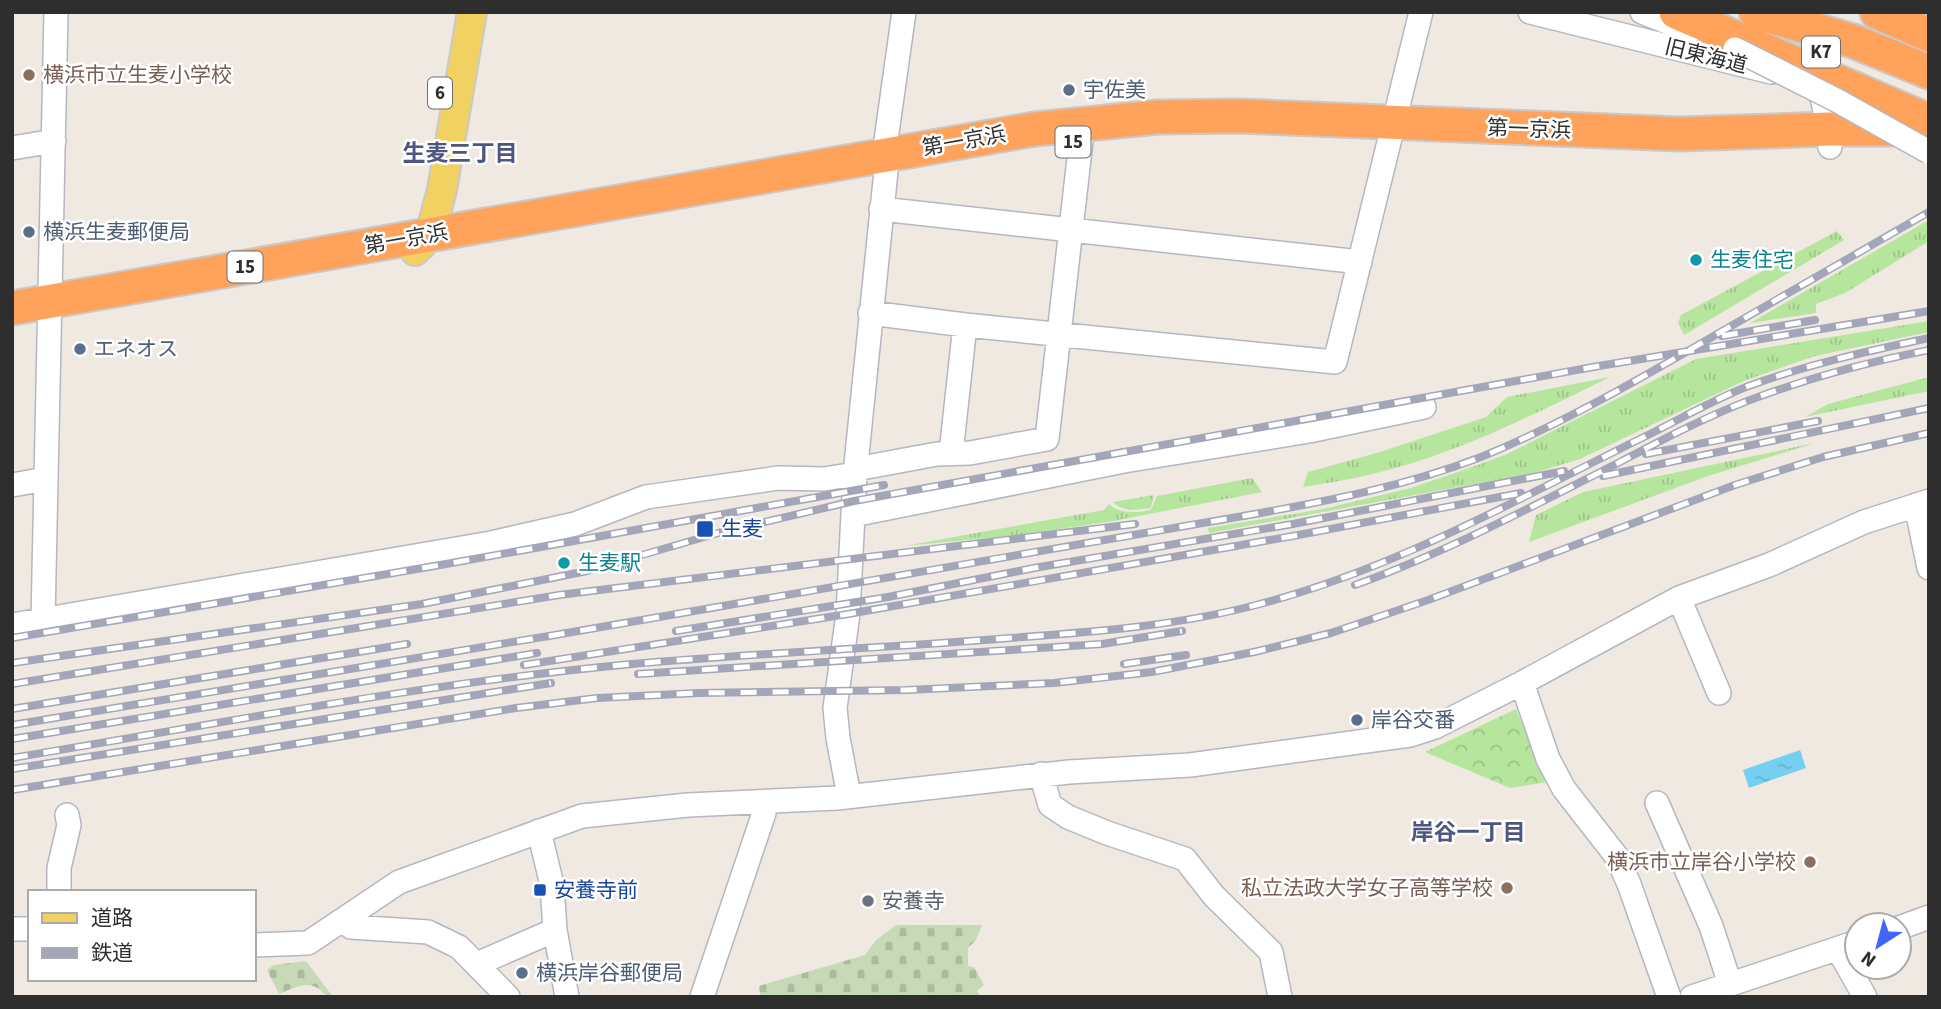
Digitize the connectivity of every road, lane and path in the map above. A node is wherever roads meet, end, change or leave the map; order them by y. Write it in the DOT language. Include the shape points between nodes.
graph roads {
  1 [pos="56,12"];
  2 [pos="453,12"];
  3 [pos="472,12"];
  4 [pos="904,12"];
  5 [pos="1421,12"];
  6 [pos="1530,12"];
  7 [pos="1642,12"];
  8 [pos="1676,12"];
  9 [pos="1710,12"];
  10 [pos="1756,12"];
  11 [pos="1827,12"];
  12 [pos="1877,12"];
  13 [pos="1929,35"];
  14 [pos="1929,55"];
  15 [pos="1929,72"];
  16 [pos="1929,98"];
  17 [pos="1929,121"];
  18 [pos="1929,130"];
  19 [pos="1392,131"];
  20 [pos="1829,138"];
  21 [pos="54,141"];
  22 [pos="1081,141"];
  23 [pos="12,148"];
  24 [pos="1929,150"];
  25 [pos="886,163"];
  26 [pos="437,171"];
  27 [pos="881,209"];
  28 [pos="1071,230"];
  29 [pos="478,235"];
  30 [pos="422,237"];
  31 [pos="1360,262"];
  32 [pos="12,308"];
  33 [pos="51,309"];
  34 [pos="870,313"];
  35 [pos="12,324"];
  36 [pos="965,325"];
  37 [pos="1060,334"];
  38 [pos="1424,407"];
  39 [pos="951,453"];
  40 [pos="855,472"];
  41 [pos="46,479"];
  42 [pos="12,485"];
  43 [pos="1922,503"];
  44 [pos="853,515"];
  45 [pos="1929,568"];
  46 [pos="1679,598"];
  47 [pos="42,610"];
  48 [pos="12,625"];
  49 [pos="1522,683"];
  50 [pos="1719,693"];
  51 [pos="1041,775"];
  52 [pos="849,796"];
  53 [pos="763,803"];
  54 [pos="1657,803"];
  55 [pos="67,815"];
  56 [pos="540,831"];
  57 [pos="59,890"];
  58 [pos="344,920"];
  59 [pos="555,930"];
  60 [pos="256,945"];
  61 [pos="1843,946"];
  62 [pos="477,964"];
  63 [pos="1730,984"];
  64 [pos="508,997"];
  65 [pos="567,997"];
  66 [pos="702,997"];
  67 [pos="1280,997"];
  68 [pos="1669,997"];
  69 [pos="1692,997"];
  1 -- 21 [label="street"];
  2 -- 26 [label="main road, 6"];
  3 -- 26 [label="main road, 6"];
  4 -- 25 [label="street"];
  5 -- 19 [label="street"];
  6 -- 20 [label="street, 旧東海道" via="1819,84"];
  7 -- 24 [label="street, bridge" via="1784,72"];
  8 -- 17 [label="highway"];
  9 -- 16 [label="highway, K7"];
  10 -- 15 [label="highway" via="1853,41"];
  11 -- 14 [label="highway"];
  12 -- 13 [label="highway"];
  18 -- 20 [label="highway, 第一京浜 / 15"];
  19 -- 20 [label="highway, 第一京浜 / 15" via="1656,150"];
  19 -- 22 [label="highway, 第一京浜 / 15" via="1167,132"];
  19 -- 25 [label="highway, 第一京浜 / 15" via="1239,116 1158,117 1035,129"];
  19 -- 31 [label="street"];
  20 -- 24 [label="highway, 第一京浜 / 15"];
  21 -- 23 [label="street"];
  21 -- 33 [label="street"];
  22 -- 25 [label="highway, 第一京浜 / 15"];
  22 -- 28 [label="street"];
  25 -- 27 [label="street"];
  25 -- 29 [label="highway, 第一京浜 / 15"];
  26 -- 29 [label="main road, 6" via="459,213"];
  26 -- 30 [label="main road, 6"];
  26 -- 30 [label="main road, 6" via="413,225"];
  27 -- 28 [label="street"];
  27 -- 34 [label="street"];
  28 -- 31 [label="street"];
  28 -- 37 [label="street"];
  29 -- 30 [label="highway, 第一京浜 / 15"];
  30 -- 33 [label="highway, 第一京浜 / 15"];
  31 -- 37 [label="street" via="1335,362"];
  32 -- 33 [label="highway, 第一京浜 / 15"];
  33 -- 35 [label="highway, 第一京浜 / 15"];
  33 -- 41 [label="street"];
  34 -- 36 [label="street"];
  34 -- 40 [label="street"];
  36 -- 37 [label="street"];
  36 -- 39 [label="street"];
  37 -- 39 [label="street" via="1047,439"];
  38 -- 44 [label="street"];
  39 -- 40 [label="street"];
  40 -- 44 [label="street"];
  40 -- 47 [label="street" via="646,497 575,524 491,543"];
  41 -- 42 [label="street"];
  41 -- 47 [label="street"];
  43 -- 45 [label="street"];
  43 -- 46 [label="street"];
  44 -- 52 [label="street" via="848,614 835,708"];
  46 -- 49 [label="street"];
  46 -- 50 [label="street"];
  47 -- 48 [label="street"];
  49 -- 51 [label="street" via="1409,735 1190,765"];
  49 -- 68 [label="street" via="1548,759 1564,789 1617,857"];
  51 -- 52 [label="street"];
  51 -- 67 [label="street" via="1051,805 1068,817 1185,859 1271,952"];
  52 -- 53 [label="street"];
  53 -- 56 [label="street" via="622,810 582,816"];
  53 -- 66 [label="street" via="764,813"];
  54 -- 63 [label="street" via="1711,926"];
  55 -- 57 [label="street"];
  56 -- 58 [label="street" via="399,882"];
  56 -- 59 [label="street" via="552,885"];
  58 -- 60 [label="street" via="308,943"];
  58 -- 62 [label="street" via="351,927 428,932 459,947"];
  59 -- 62 [label="street"];
  59 -- 65 [label="street"];
  61 -- 63 [label="street"];
  62 -- 64 [label="street"];
  63 -- 69 [label="street"];
}
